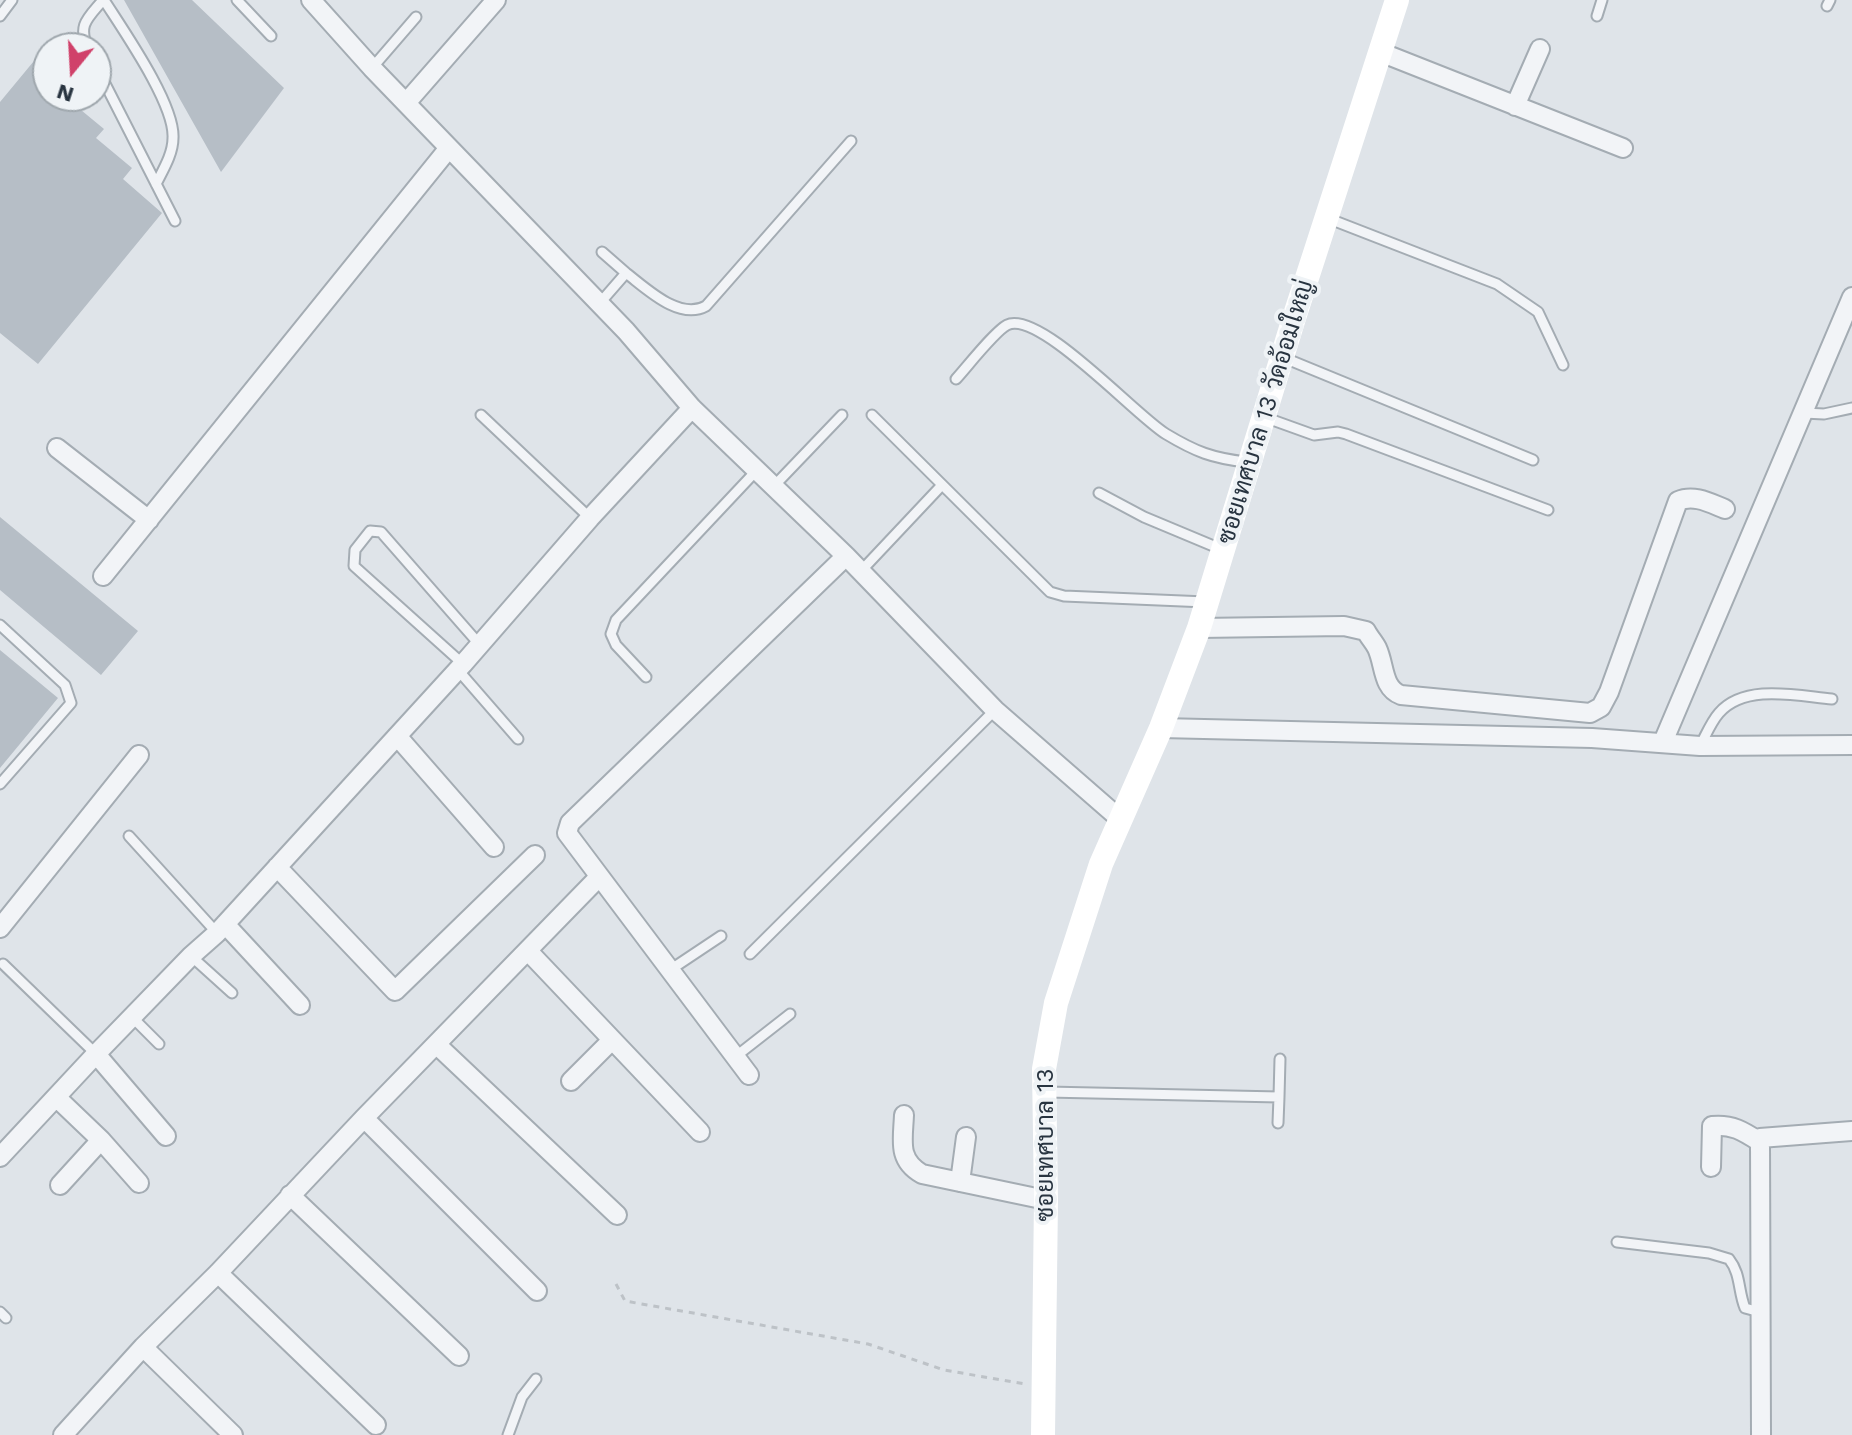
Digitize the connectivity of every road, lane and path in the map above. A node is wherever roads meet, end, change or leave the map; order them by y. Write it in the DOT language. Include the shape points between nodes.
graph roads {
  1 [pos="12,0"];
  2 [pos="103,0"];
  3 [pos="237,0"];
  4 [pos="311,0"];
  5 [pos="496,0"];
  6 [pos="1397,0"];
  7 [pos="1602,0"];
  8 [pos="0,16"];
  9 [pos="1597,16"];
  10 [pos="416,17"];
  11 [pos="83,32"];
  12 [pos="271,36"];
  13 [pos="1540,49"];
  14 [pos="1380,52"];
  15 [pos="372,68"];
  16 [pos="112,97"];
  17 [pos="406,103"];
  18 [pos="1515,106"];
  19 [pos="851,141"];
  20 [pos="449,148"];
  21 [pos="1623,148"];
  22 [pos="156,184"];
  23 [pos="1327,218"];
  24 [pos="175,221"];
  25 [pos="602,252"];
  26 [pos="626,273"];
  27 [pos="599,304"];
  28 [pos="1850,307"];
  29 [pos="1282,357"];
  30 [pos="1563,365"];
  31 [pos="956,379"];
  32 [pos="692,408"];
  33 [pos="1852,408"];
  34 [pos="1804,413"];
  35 [pos="481,415"];
  36 [pos="842,415"];
  37 [pos="872,415"];
  38 [pos="1264,417"];
  39 [pos="57,448"];
  40 [pos="1533,460"];
  41 [pos="1250,462"];
  42 [pos="757,470"];
  43 [pos="942,485"];
  44 [pos="774,486"];
  45 [pos="1099,493"];
  46 [pos="1725,509"];
  47 [pos="1548,510"];
  48 [pos="590,518"];
  49 [pos="149,520"];
  50 [pos="1223,550"];
  51 [pos="846,556"];
  52 [pos="861,571"];
  53 [pos="103,576"];
  54 [pos="1206,602"];
  55 [pos="0,625"];
  56 [pos="1199,628"];
  57 [pos="480,645"];
  58 [pos="461,667"];
  59 [pos="646,677"];
  60 [pos="1832,699"];
  61 [pos="995,710"];
  62 [pos="1161,728"];
  63 [pos="397,736"];
  64 [pos="518,739"];
  65 [pos="1663,742"];
  66 [pos="1852,745"];
  67 [pos="1700,746"];
  68 [pos="139,755"];
  69 [pos="0,784"];
  70 [pos="1120,819"];
  71 [pos="129,836"];
  72 [pos="494,847"];
  73 [pos="535,855"];
  74 [pos="277,867"];
  75 [pos="599,877"];
  76 [pos="0,928"];
  77 [pos="221,929"];
  78 [pos="721,936"];
  79 [pos="528,951"];
  80 [pos="750,954"];
  81 [pos="191,956"];
  82 [pos="3,964"];
  83 [pos="670,970"];
  84 [pos="232,993"];
  85 [pos="300,1005"];
  86 [pos="790,1014"];
  87 [pos="133,1018"];
  88 [pos="612,1040"];
  89 [pos="159,1044"];
  90 [pos="437,1045"];
  91 [pos="96,1054"];
  92 [pos="735,1057"];
  93 [pos="1280,1059"];
  94 [pos="749,1075"];
  95 [pos="571,1081"];
  96 [pos="1044,1092"];
  97 [pos="56,1097"];
  98 [pos="1279,1097"];
  99 [pos="904,1115"];
  100 [pos="364,1118"];
  101 [pos="1278,1123"];
  102 [pos="1852,1131"];
  103 [pos="700,1132"];
  104 [pos="166,1136"];
  105 [pos="966,1137"];
  106 [pos="101,1140"];
  107 [pos="1760,1142"];
  108 [pos="1,1153"];
  109 [pos="1711,1167"];
  110 [pos="960,1182"];
  111 [pos="139,1183"];
  112 [pos="60,1185"];
  113 [pos="290,1195"];
  114 [pos="1046,1200"];
  115 [pos="617,1215"];
  116 [pos="1617,1242"];
  117 [pos="218,1273"];
  118 [pos="616,1284"];
  119 [pos="537,1291"];
  120 [pos="1760,1312"];
  121 [pos="143,1347"];
  122 [pos="459,1356"];
  123 [pos="536,1379"];
  124 [pos="1044,1387"];
  125 [pos="376,1425"];
  126 [pos="74,1431"];
  127 [pos="233,1435"];
  128 [pos="508,1435"];
  129 [pos="1043,1435"];
  130 [pos="1761,1435"];
  1 -- 8 [label="lane"];
  2 -- 11 [label="lane"];
  2 -- 22 [label="lane" via="171,120 167,164"];
  3 -- 12 [label="lane"];
  4 -- 15 [label="street"];
  5 -- 17 [label="street"];
  6 -- 14 [label="street, ซอยเทศบาล 13 วัดอ้อมใหญ่"];
  7 -- 9 [label="lane"];
  10 -- 15 [label="lane"];
  13 -- 18 [label="street"];
  14 -- 18 [label="street"];
  14 -- 23 [label="street, ซอยเทศบาล 13 วัดอ้อมใหญ่"];
  15 -- 17 [label="street"];
  16 -- 22 [label="lane"];
  17 -- 20 [label="street"];
  18 -- 21 [label="street"];
  19 -- 26 [label="lane" via="706,306 665,303"];
  20 -- 27 [label="street"];
  20 -- 49 [label="street"];
  22 -- 24 [label="lane"];
  23 -- 29 [label="street, ซอยเทศบาล 13 วัดอ้อมใหญ่"];
  23 -- 30 [label="lane" via="1497,284 1538,312"];
  25 -- 26 [label="lane"];
  26 -- 27 [label="lane"];
  27 -- 32 [label="street"];
  28 -- 34 [label="street"];
  29 -- 38 [label="street, ซอยเทศบาล 13 วัดอ้อมใหญ่"];
  29 -- 40 [label="lane"];
  31 -- 41 [label="lane" via="1005,326 1018,324 1069,351 1163,432 1210,457"];
  32 -- 42 [label="street"];
  32 -- 48 [label="street"];
  33 -- 34 [label="lane"];
  34 -- 65 [label="street"];
  35 -- 48 [label="lane"];
  36 -- 44 [label="lane"];
  37 -- 43 [label="lane"];
  38 -- 41 [label="street, ซอยเทศบาล 13 วัดอ้อมใหญ่"];
  38 -- 47 [label="lane" via="1314,435 1346,434"];
  39 -- 49 [label="street"];
  41 -- 50 [label="street, ซอยเทศบาล 13 วัดอ้อมใหญ่"];
  42 -- 44 [label="street"];
  42 -- 59 [label="lane" via="616,620 611,634 616,645"];
  43 -- 52 [label="lane"];
  43 -- 54 [label="lane" via="1050,592"];
  44 -- 51 [label="street"];
  45 -- 50 [label="lane"];
  46 -- 56 [label="street" via="1697,498 1678,501 1609,692 1601,707 1590,713 1401,695 1387,683 1378,649 1366,631 1344,626"];
  48 -- 57 [label="street"];
  49 -- 53 [label="street"];
  50 -- 54 [label="street, ซอยเทศบาล 13 วัดอ้อมใหญ่"];
  51 -- 52 [label="street"];
  51 -- 75 [label="street" via="570,823 567,833"];
  52 -- 61 [label="street"];
  54 -- 56 [label="street, ซอยเทศบาล 13 วัดอ้อมใหญ่"];
  55 -- 69 [label="lane" via="65,685 71,703"];
  56 -- 62 [label="street, ซอยเทศบาล 13 วัดอ้อมใหญ่"];
  57 -- 58 [label="street"];
  57 -- 58 [label="lane" via="381,532 370,531 355,550 354,566"];
  58 -- 63 [label="street"];
  58 -- 64 [label="lane"];
  60 -- 67 [label="lane" via="1750,695 1720,712"];
  61 -- 70 [label="street"];
  61 -- 80 [label="lane"];
  62 -- 65 [label="street"];
  62 -- 70 [label="street, ซอยเทศบาล 13 วัดอ้อมใหญ่"];
  63 -- 72 [label="street"];
  63 -- 74 [label="street"];
  65 -- 67 [label="street"];
  66 -- 67 [label="street"];
  68 -- 76 [label="street"];
  70 -- 96 [label="street, ซอยเทศบาล 13" via="1056,1003"];
  71 -- 77 [label="lane"];
  73 -- 74 [label="street" via="395,991"];
  74 -- 77 [label="street"];
  75 -- 79 [label="street"];
  75 -- 83 [label="street"];
  77 -- 81 [label="street"];
  77 -- 85 [label="street"];
  78 -- 83 [label="lane"];
  79 -- 88 [label="street"];
  79 -- 90 [label="street"];
  81 -- 84 [label="lane"];
  81 -- 87 [label="street"];
  82 -- 91 [label="lane"];
  83 -- 92 [label="street"];
  86 -- 92 [label="lane"];
  87 -- 89 [label="lane"];
  87 -- 91 [label="street"];
  88 -- 95 [label="street"];
  88 -- 103 [label="street"];
  90 -- 100 [label="street"];
  90 -- 115 [label="street"];
  91 -- 97 [label="street"];
  91 -- 104 [label="street"];
  92 -- 94 [label="street"];
  93 -- 98 [label="lane"];
  96 -- 98 [label="lane"];
  96 -- 114 [label="street, ซอยเทศบาล 13"];
  97 -- 106 [label="street"];
  97 -- 108 [label="street"];
  98 -- 101 [label="lane"];
  99 -- 110 [label="street" via="903,1154 910,1167"];
  100 -- 113 [label="street"];
  100 -- 119 [label="street"];
  102 -- 107 [label="street"];
  105 -- 110 [label="street"];
  106 -- 111 [label="street"];
  106 -- 112 [label="street"];
  107 -- 109 [label="street" via="1739,1128 1712,1126"];
  107 -- 120 [label="street"];
  110 -- 114 [label="street"];
  113 -- 117 [label="street"];
  113 -- 122 [label="street"];
  114 -- 124 [label="street, ซอยเทศบาล 13"];
  116 -- 120 [label="lane" via="1729,1259 1742,1303"];
  117 -- 121 [label="street"];
  117 -- 125 [label="street"];
  118 -- 124 [label="path" via="625,1301 868,1344 944,1370"];
  120 -- 130 [label="street"];
  121 -- 126 [label="street"];
  121 -- 127 [label="street"];
  123 -- 128 [label="lane" via="522,1397"];
  124 -- 129 [label="street, ซอยเทศบาล 13"];
}
